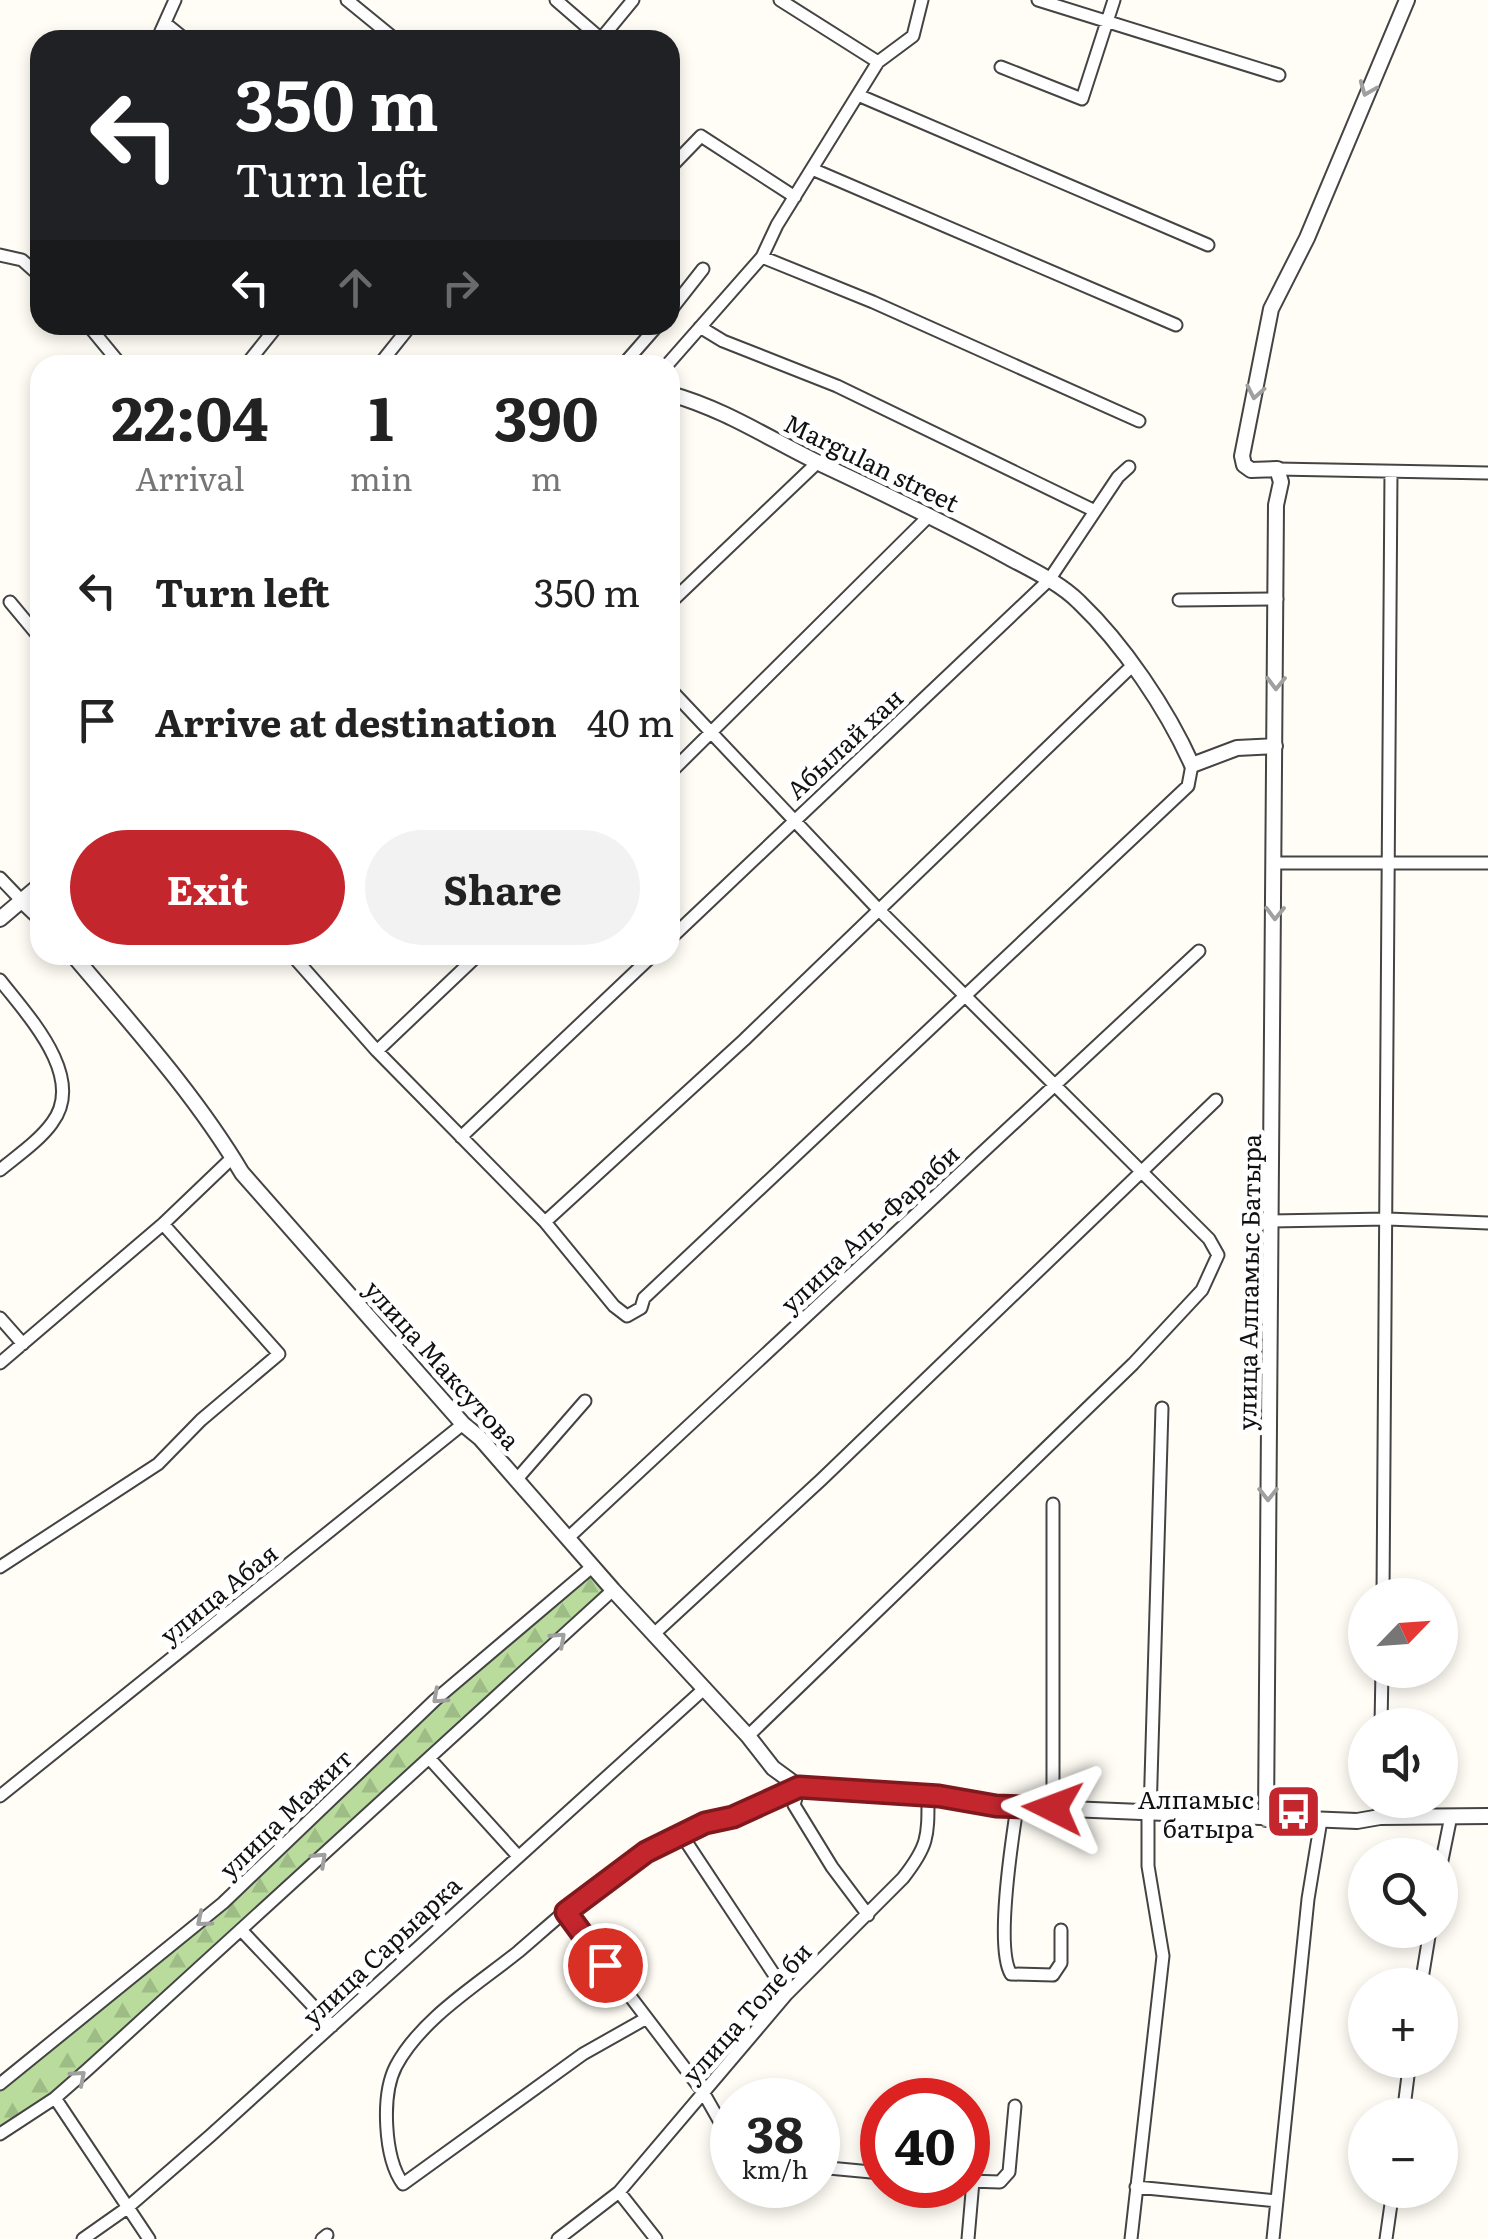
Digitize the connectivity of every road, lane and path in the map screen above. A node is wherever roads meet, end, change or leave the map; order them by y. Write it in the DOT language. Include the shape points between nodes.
graph roads {
  1 [pos="175,0"];
  2 [pos="348,0"];
  3 [pos="556,0"];
  4 [pos="633,0"];
  5 [pos="780,0"];
  6 [pos="922,0"];
  7 [pos="1038,0"];
  8 [pos="1114,0"];
  9 [pos="1407,0"];
  10 [pos="1107,20"];
  11 [pos="166,23"];
  12 [pos="163,30"];
  13 [pos="174,30"];
  14 [pos="384,30"];
  15 [pos="591,30"];
  16 [pos="608,30"];
  17 [pos="878,62"];
  18 [pos="1001,67"];
  19 [pos="1279,75"];
  20 [pos="858,95"];
  21 [pos="680,158"];
  22 [pos="812,169"];
  23 [pos="795,197"];
  24 [pos="1208,245"];
  25 [pos="0,255"];
  26 [pos="762,257"];
  27 [pos="30,267"];
  28 [pos="704,268"];
  29 [pos="680,298"];
  30 [pos="1176,325"];
  31 [pos="700,327"];
  32 [pos="96,335"];
  33 [pos="270,335"];
  34 [pos="403,335"];
  35 [pos="650,335"];
  36 [pos="114,355"];
  37 [pos="254,355"];
  38 [pos="387,355"];
  39 [pos="632,355"];
  40 [pos="676,355"];
  41 [pos="680,397"];
  42 [pos="1138,421"];
  43 [pos="818,462"];
  44 [pos="1130,468"];
  45 [pos="1278,469"];
  46 [pos="1391,472"];
  47 [pos="1488,473"];
  48 [pos="1095,511"];
  49 [pos="930,514"];
  50 [pos="1049,580"];
  51 [pos="680,593"];
  52 [pos="1277,598"];
  53 [pos="1179,600"];
  54 [pos="10,602"];
  55 [pos="30,626"];
  56 [pos="1132,666"];
  57 [pos="680,700"];
  58 [pos="712,734"];
  59 [pos="1275,746"];
  60 [pos="680,764"];
  61 [pos="1192,765"];
  62 [pos="794,820"];
  63 [pos="1387,862"];
  64 [pos="1488,863"];
  65 [pos="1275,864"];
  66 [pos="0,878"];
  67 [pos="30,894"];
  68 [pos="22,901"];
  69 [pos="30,909"];
  70 [pos="878,910"];
  71 [pos="0,919"];
  72 [pos="680,928"];
  73 [pos="1199,951"];
  74 [pos="81,965"];
  75 [pos="304,965"];
  76 [pos="467,965"];
  77 [pos="642,965"];
  78 [pos="0,980"];
  79 [pos="964,997"];
  80 [pos="377,1051"];
  81 [pos="1054,1086"];
  82 [pos="1216,1100"];
  83 [pos="460,1138"];
  84 [pos="232,1158"];
  85 [pos="0,1170"];
  86 [pos="1141,1173"];
  87 [pos="1388,1219"];
  88 [pos="1270,1221"];
  89 [pos="545,1222"];
  90 [pos="1488,1223"];
  91 [pos="163,1224"];
  92 [pos="0,1318"];
  93 [pos="24,1344"];
  94 [pos="0,1364"];
  95 [pos="585,1400"];
  96 [pos="1162,1408"];
  97 [pos="463,1424"];
  98 [pos="517,1479"];
  99 [pos="1054,1504"];
  100 [pos="569,1538"];
  101 [pos="593,1566"];
  102 [pos="0,1567"];
  103 [pos="1383,1578"];
  104 [pos="614,1590"];
  105 [pos="655,1633"];
  106 [pos="704,1688"];
  107 [pos="748,1736"];
  108 [pos="428,1758"];
  109 [pos="799,1787"];
  110 [pos="928,1795"];
  111 [pos="0,1796"];
  112 [pos="1017,1807"];
  113 [pos="1053,1808"];
  114 [pos="1149,1814"];
  115 [pos="1458,1816"];
  116 [pos="1488,1816"];
  117 [pos="1266,1818"];
  118 [pos="1374,1818"];
  119 [pos="1321,1820"];
  120 [pos="681,1834"];
  121 [pos="517,1855"];
  122 [pos="566,1912"];
  123 [pos="868,1916"];
  124 [pos="1061,1930"];
  125 [pos="242,1931"];
  126 [pos="788,1994"];
  127 [pos="645,2019"];
  128 [pos="332,2026"];
  129 [pos="0,2084"];
  130 [pos="702,2092"];
  131 [pos="55,2098"];
  132 [pos="710,2106"];
  133 [pos="1015,2106"];
  134 [pos="0,2134"];
  135 [pos="990,2182"];
  136 [pos="1136,2187"];
  137 [pos="619,2192"];
  138 [pos="1277,2201"];
  139 [pos="127,2208"];
  140 [pos="969,2208"];
  141 [pos="1390,2208"];
  142 [pos="561,2238"];
  143 [pos="84,2239"];
  144 [pos="149,2239"];
  145 [pos="656,2239"];
  146 [pos="968,2239"];
  147 [pos="1131,2239"];
  148 [pos="1273,2239"];
  149 [pos="1386,2239"];
  1 -- 11 [label="street"];
  2 -- 14 [label="street"];
  3 -- 15 [label="street"];
  4 -- 16 [label="street"];
  5 -- 17 [label="street"];
  6 -- 17 [label="street" via="913,36"];
  7 -- 10 [label="street"];
  8 -- 10 [label="street"];
  9 -- 45 [label="street, one-way" via="1271,309 1242,456 1250,470"];
  10 -- 18 [label="street" via="1082,98"];
  10 -- 19 [label="street"];
  11 -- 12 [label="street"];
  11 -- 13 [label="street"];
  17 -- 20 [label="street"];
  20 -- 22 [label="street"];
  20 -- 24 [label="street"];
  21 -- 23 [label="street" via="702,136"];
  22 -- 23 [label="street"];
  22 -- 30 [label="street"];
  23 -- 26 [label="street"];
  25 -- 27 [label="street"];
  26 -- 31 [label="street"];
  26 -- 42 [label="street"];
  28 -- 29 [label="street"];
  31 -- 40 [label="street"];
  31 -- 48 [label="street"];
  32 -- 36 [label="street"];
  33 -- 37 [label="street"];
  34 -- 38 [label="street"];
  35 -- 39 [label="street"];
  41 -- 43 [label="street, Margulan street" via="722,411"];
  43 -- 49 [label="street, Margulan street"];
  43 -- 51 [label="street"];
  44 -- 48 [label="street, Абылай хан"];
  45 -- 46 [label="street"];
  45 -- 52 [label="street, улица Алпамыс Батыра"];
  46 -- 47 [label="street"];
  46 -- 63 [label="street"];
  48 -- 50 [label="street, Абылай хан"];
  49 -- 50 [label="street, Margulan street"];
  49 -- 58 [label="street"];
  50 -- 56 [label="street, Margulan street" via="1078,600"];
  50 -- 62 [label="street, Абылай хан"];
  52 -- 53 [label="street"];
  52 -- 59 [label="street, улица Алпамыс Батыра, one-way"];
  54 -- 55 [label="street"];
  56 -- 61 [label="street, Margulan street"];
  56 -- 70 [label="street"];
  57 -- 58 [label="street"];
  58 -- 60 [label="street"];
  58 -- 62 [label="street"];
  59 -- 61 [label="street" via="1237,748"];
  59 -- 65 [label="street, улица Алпамыс Батыра"];
  61 -- 79 [label="street" via="1188,786"];
  62 -- 70 [label="street"];
  62 -- 72 [label="street, Абылай хан"];
  63 -- 64 [label="street"];
  63 -- 65 [label="street"];
  63 -- 87 [label="street"];
  65 -- 88 [label="street, улица Алпамыс Батыра, one-way"];
  66 -- 68 [label="street"];
  67 -- 68 [label="street"];
  68 -- 69 [label="street"];
  68 -- 71 [label="street"];
  70 -- 79 [label="street"];
  70 -- 89 [label="street"];
  73 -- 81 [label="street, улица Аль-Фараби"];
  74 -- 84 [label="street, улица Максутова"];
  75 -- 80 [label="street"];
  76 -- 80 [label="street"];
  77 -- 83 [label="street"];
  78 -- 85 [label="street" via="50,1045 61,1072 54,1122"];
  79 -- 81 [label="street"];
  79 -- 89 [label="street" via="627,1316"];
  80 -- 83 [label="street"];
  81 -- 86 [label="street"];
  81 -- 100 [label="street, улица Аль-Фараби"];
  82 -- 86 [label="street"];
  83 -- 89 [label="street"];
  84 -- 91 [label="street"];
  84 -- 97 [label="street, улица Максутова"];
  86 -- 105 [label="street"];
  86 -- 107 [label="street" via="1218,1255 1202,1290"];
  87 -- 88 [label="street"];
  87 -- 90 [label="street"];
  87 -- 103 [label="street"];
  88 -- 117 [label="street, улица Алпамыс Батыра, one-way"];
  91 -- 93 [label="street"];
  91 -- 102 [label="street" via="278,1354 158,1464"];
  92 -- 93 [label="street"];
  93 -- 94 [label="street"];
  95 -- 98 [label="street"];
  96 -- 114 [label="street"];
  97 -- 98 [label="street, улица Максутова"];
  97 -- 111 [label="street, улица Абая"];
  98 -- 100 [label="street, улица Максутова"];
  99 -- 113 [label="street"];
  100 -- 101 [label="street, улица Максутова"];
  101 -- 104 [label="street, улица Максутова"];
  101 -- 129 [label="street, улица Мажит, one-way" via="435,1700 223,1903"];
  104 -- 105 [label="street, улица Максутова"];
  108 -- 104 [label="street, one-way"];
  105 -- 106 [label="street, улица Максутова"];
  106 -- 107 [label="street, улица Максутова"];
  106 -- 121 [label="street, улица Сарыарка"];
  107 -- 109 [label="street, улица Максутова"];
  108 -- 121 [label="street"];
  125 -- 108 [label="street, one-way"];
  109 -- 110 [label="street"];
  109 -- 120 [label="street"];
  109 -- 123 [label="street" via="794,1805"];
  110 -- 112 [label="street"];
  110 -- 123 [label="street, улица Толе би" via="928,1837 918,1858"];
  112 -- 113 [label="street"];
  112 -- 124 [label="street" via="1004,1935 1011,1974 1053,1975 1061,1963"];
  113 -- 114 [label="street"];
  114 -- 117 [label="street"];
  114 -- 136 [label="street" via="1148,1866 1163,1956"];
  115 -- 116 [label="street"];
  117 -- 119 [label="street"];
  118 -- 119 [label="street"];
  119 -- 138 [label="street"];
  120 -- 122 [label="street"];
  120 -- 126 [label="street"];
  121 -- 128 [label="street, улица Сарыарка"];
  122 -- 127 [label="street"];
  122 -- 127 [label="street" via="404,2052 384,2102 403,2184 584,2054"];
  123 -- 126 [label="street, улица Толе би"];
  125 -- 128 [label="street"];
  131 -- 125 [label="street, one-way"];
  126 -- 130 [label="street, улица Толе би"];
  127 -- 130 [label="street"];
  128 -- 139 [label="street, улица Сарыарка"];
  130 -- 132 [label="street"];
  130 -- 137 [label="street, улица Толе би"];
  131 -- 134 [label="street"];
  131 -- 139 [label="street"];
  133 -- 135 [label="street" via="1009,2172"];
  136 -- 138 [label="street"];
  136 -- 147 [label="street"];
  137 -- 142 [label="street, улица Толе би"];
  137 -- 145 [label="street"];
  138 -- 148 [label="street"];
  139 -- 143 [label="street, улица Сарыарка"];
  139 -- 144 [label="street"];
  140 -- 146 [label="street"];
  141 -- 149 [label="street"];
}
